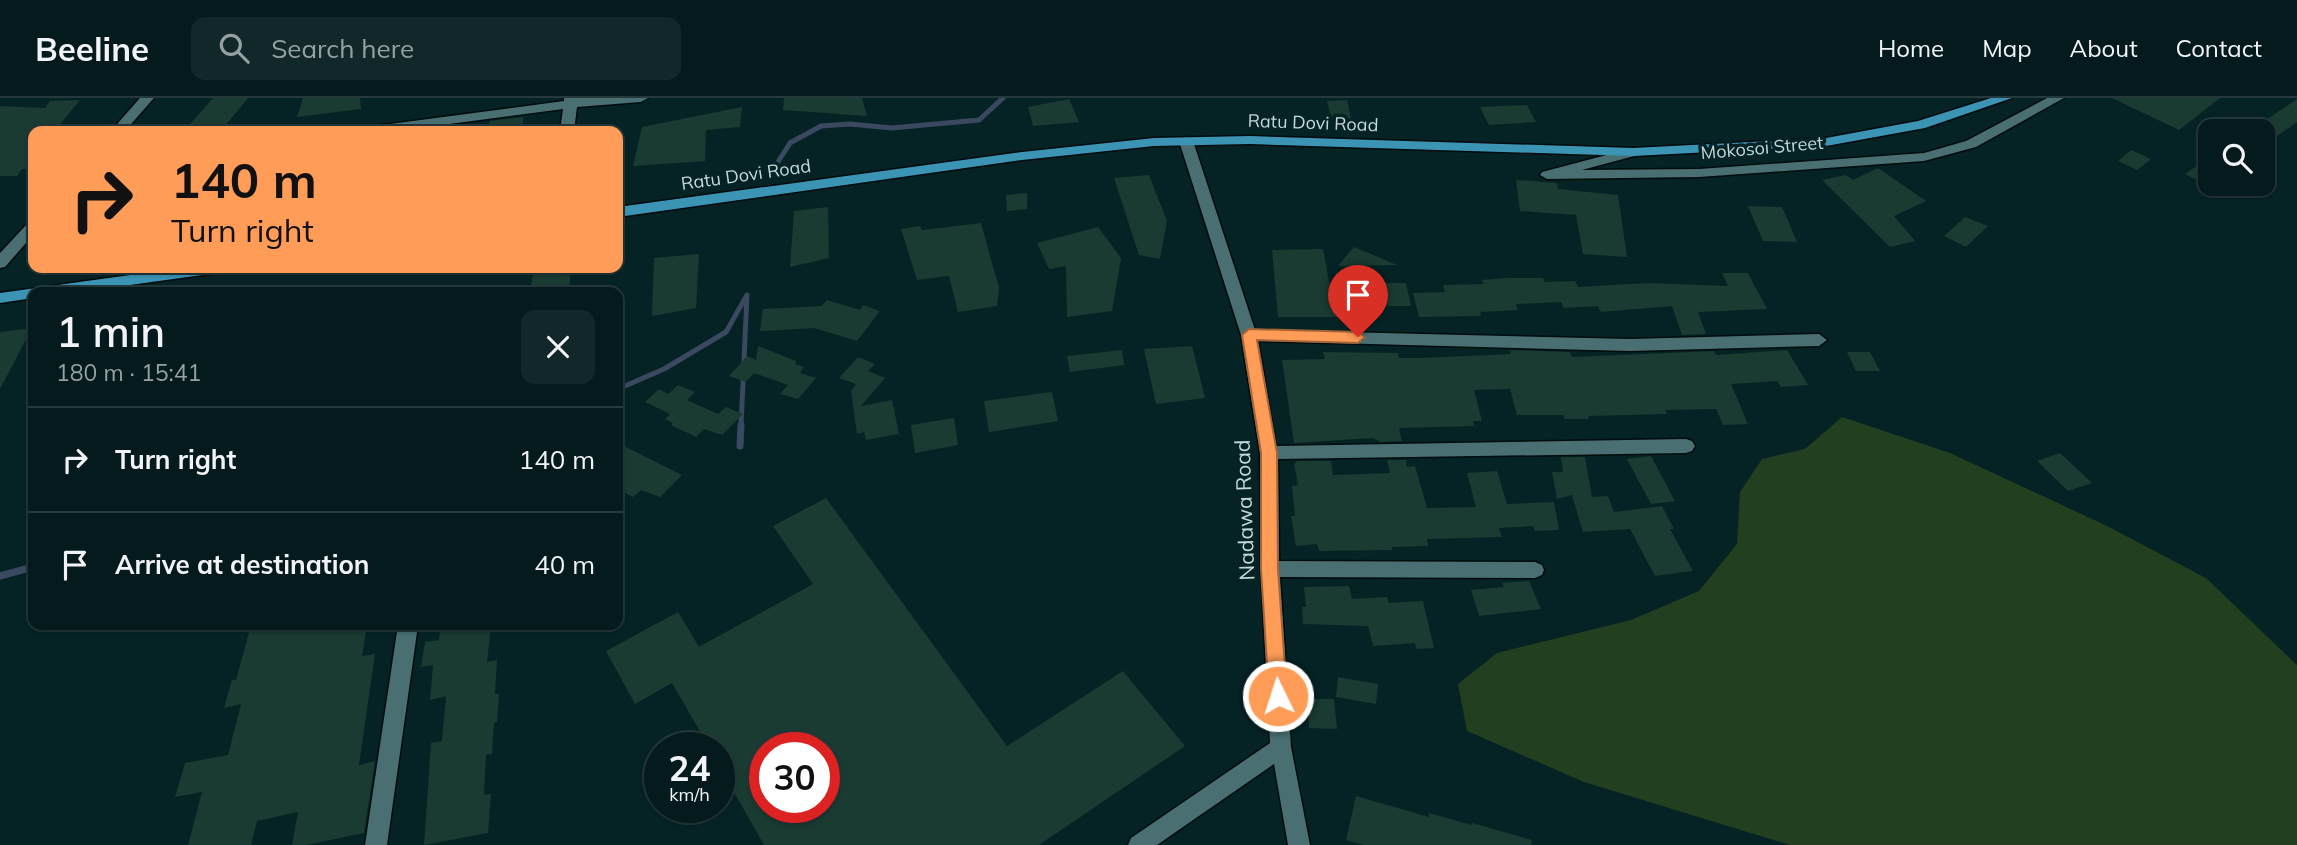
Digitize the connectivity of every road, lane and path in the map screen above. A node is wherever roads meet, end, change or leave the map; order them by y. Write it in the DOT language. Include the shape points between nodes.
graph roads {
  1 [pos="147,98"];
  2 [pos="641,98"];
  3 [pos="2005,98"];
  4 [pos="2057,98"];
  5 [pos="571,101"];
  6 [pos="122,126"];
  7 [pos="401,126"];
  8 [pos="568,126"];
  9 [pos="1186,141"];
  10 [pos="1633,152"];
  11 [pos="623,211"];
  12 [pos="28,232"];
  13 [pos="0,263"];
  14 [pos="181,273"];
  15 [pos="78,287"];
  16 [pos="28,294"];
  17 [pos="0,298"];
  18 [pos="1249,335"];
  19 [pos="1819,341"];
  20 [pos="1686,446"];
  21 [pos="1269,453"];
  22 [pos="1270,569"];
  23 [pos="1535,570"];
  24 [pos="407,630"];
  25 [pos="1281,747"];
  26 [pos="376,845"];
  27 [pos="1139,845"];
  28 [pos="1298,845"];
  1 -- 6 [label="street"];
  2 -- 5 [label="street"];
  3 -- 10 [label="main road, Ratu Dovi Road" via="1920,125 1826,142"];
  4 -- 10 [label="street, Mokosoi Street" via="1971,144 1924,157 1699,173 1547,175"];
  5 -- 7 [label="street"];
  5 -- 8 [label="street"];
  9 -- 10 [label="main road, Ratu Dovi Road"];
  9 -- 11 [label="main road, Ratu Dovi Road" via="1023,156"];
  9 -- 18 [label="street, Nadawa Road"];
  12 -- 13 [label="street"];
  14 -- 15 [label="main road"];
  16 -- 17 [label="main road"];
  18 -- 19 [label="street" via="1630,345"];
  18 -- 21 [label="street, Nadawa Road"];
  20 -- 21 [label="street"];
  21 -- 22 [label="street, Nadawa Road"];
  22 -- 23 [label="street"];
  22 -- 25 [label="street, Nadawa Road"];
  24 -- 26 [label="street"];
  25 -- 27 [label="street"];
  25 -- 28 [label="street, Nadawa Road"];
}
